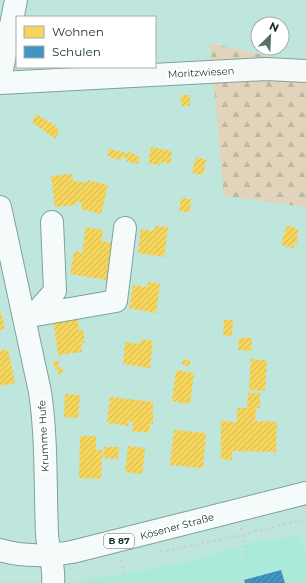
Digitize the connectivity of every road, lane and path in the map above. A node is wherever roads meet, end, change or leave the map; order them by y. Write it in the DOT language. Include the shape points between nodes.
graph roads {
  1 [pos="16,0"];
  2 [pos="306,71"];
  3 [pos="0,79"];
  4 [pos="0,83"];
  5 [pos="0,207"];
  6 [pos="52,222"];
  7 [pos="125,228"];
  8 [pos="29,316"];
  9 [pos="306,493"];
  10 [pos="242,535"];
  11 [pos="25,554"];
  12 [pos="248,558"];
  13 [pos="120,560"];
  14 [pos="125,579"];
  15 [pos="53,583"];
  1 -- 3 [label="street"];
  2 -- 4 [label="street, Moritzwiesen" via="266,69"];
  5 -- 8 [label="street, Krumme Hufe"];
  6 -- 8 [label="street" via="55,291"];
  7 -- 8 [label="street" via="116,301"];
  8 -- 11 [label="street, Krumme Hufe" via="43,415 47,536"];
  9 -- 11 [label="street, Kösener Straße / B 87" via="117,542"];
  10 -- 12 [label="path"];
  11 -- 15 [label="street, Krumme Hufe" via="54,571"];
  13 -- 14 [label="path"];
}
